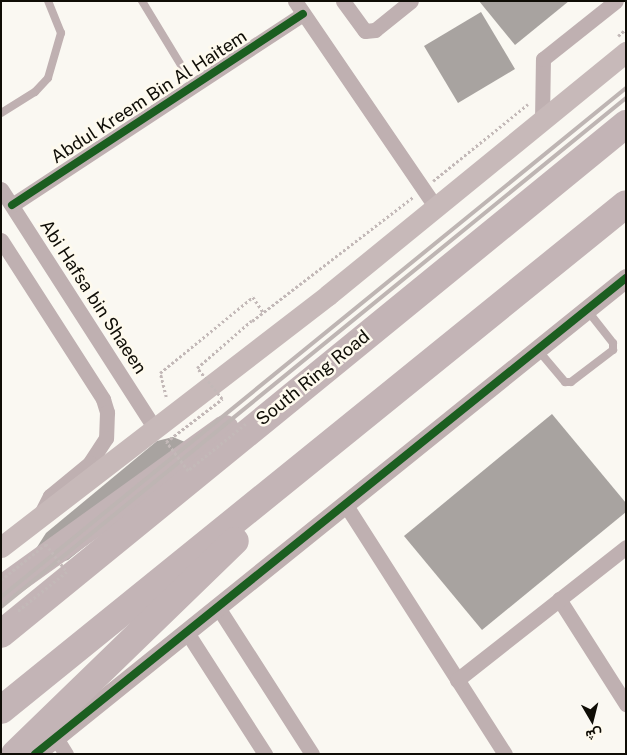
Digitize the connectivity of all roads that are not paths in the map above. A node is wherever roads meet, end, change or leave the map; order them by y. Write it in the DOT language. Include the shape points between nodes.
graph roads {
  1 [pos="48,1"];
  2 [pos="142,1"];
  3 [pos="295,1"];
  4 [pos="343,1"];
  5 [pos="411,1"];
  6 [pos="616,1"];
  7 [pos="303,14"];
  8 [pos="626,52"];
  9 [pos="193,85"];
  10 [pos="535,112"];
  11 [pos="1,113"];
  12 [pos="626,124"];
  13 [pos="1,189"];
  14 [pos="429,196"];
  15 [pos="626,204"];
  16 [pos="12,205"];
  17 [pos="1,240"];
  18 [pos="626,278"];
  19 [pos="587,310"];
  20 [pos="393,313"];
  21 [pos="538,350"];
  22 [pos="368,412"];
  23 [pos="153,426"];
  24 [pos="347,507"];
  25 [pos="41,514"];
  26 [pos="1,547"];
  27 [pos="626,547"];
  28 [pos="1,590"];
  29 [pos="559,599"];
  30 [pos="220,609"];
  31 [pos="9,623"];
  32 [pos="188,634"];
  33 [pos="457,680"];
  34 [pos="626,704"];
  35 [pos="1,710"];
  36 [pos="56,738"];
  37 [pos="14,754"];
  38 [pos="36,754"];
  39 [pos="66,754"];
  40 [pos="265,754"];
  41 [pos="312,754"];
  42 [pos="505,754"];
  1 -- 11 [label="lane" via="61,33 48,78 35,92"];
  2 -- 9 [label="lane"];
  3 -- 7 [label="street"];
  4 -- 5 [label="street" via="365,31 375,30"];
  6 -- 10 [label="street" via="543,59"];
  7 -- 9 [label="street, Abdul Kreem Bin Al Haitem"];
  7 -- 14 [label="street"];
  8 -- 10 [label="main road"];
  9 -- 16 [label="street, Abdul Kreem Bin Al Haitem"];
  10 -- 14 [label="main road"];
  12 -- 20 [label="highway, South Ring Road"];
  13 -- 16 [label="street, Abi Hafsa bin Shaeen"];
  14 -- 23 [label="main road" via="328,295"];
  15 -- 22 [label="highway"];
  16 -- 23 [label="street, Abi Hafsa bin Shaeen"];
  17 -- 25 [label="street" via="103,399 107,412 106,438 90,463 50,496"];
  18 -- 19 [label="street"];
  19 -- 21 [label="street"];
  19 -- 21 [label="lane" via="613,343 613,350 571,382 565,382"];
  20 -- 28 [label="highway"];
  20 -- 31 [label="highway, South Ring Road"];
  21 -- 24 [label="street"];
  22 -- 35 [label="highway"];
  22 -- 37 [label="highway"];
  23 -- 25 [label="main road"];
  24 -- 30 [label="street"];
  24 -- 33 [label="street"];
  25 -- 26 [label="main road"];
  27 -- 29 [label="street"];
  29 -- 33 [label="street"];
  29 -- 34 [label="street"];
  30 -- 32 [label="street"];
  30 -- 41 [label="street"];
  32 -- 36 [label="street"];
  32 -- 40 [label="street"];
  33 -- 42 [label="street"];
  36 -- 38 [label="street"];
  36 -- 39 [label="street"];
}
